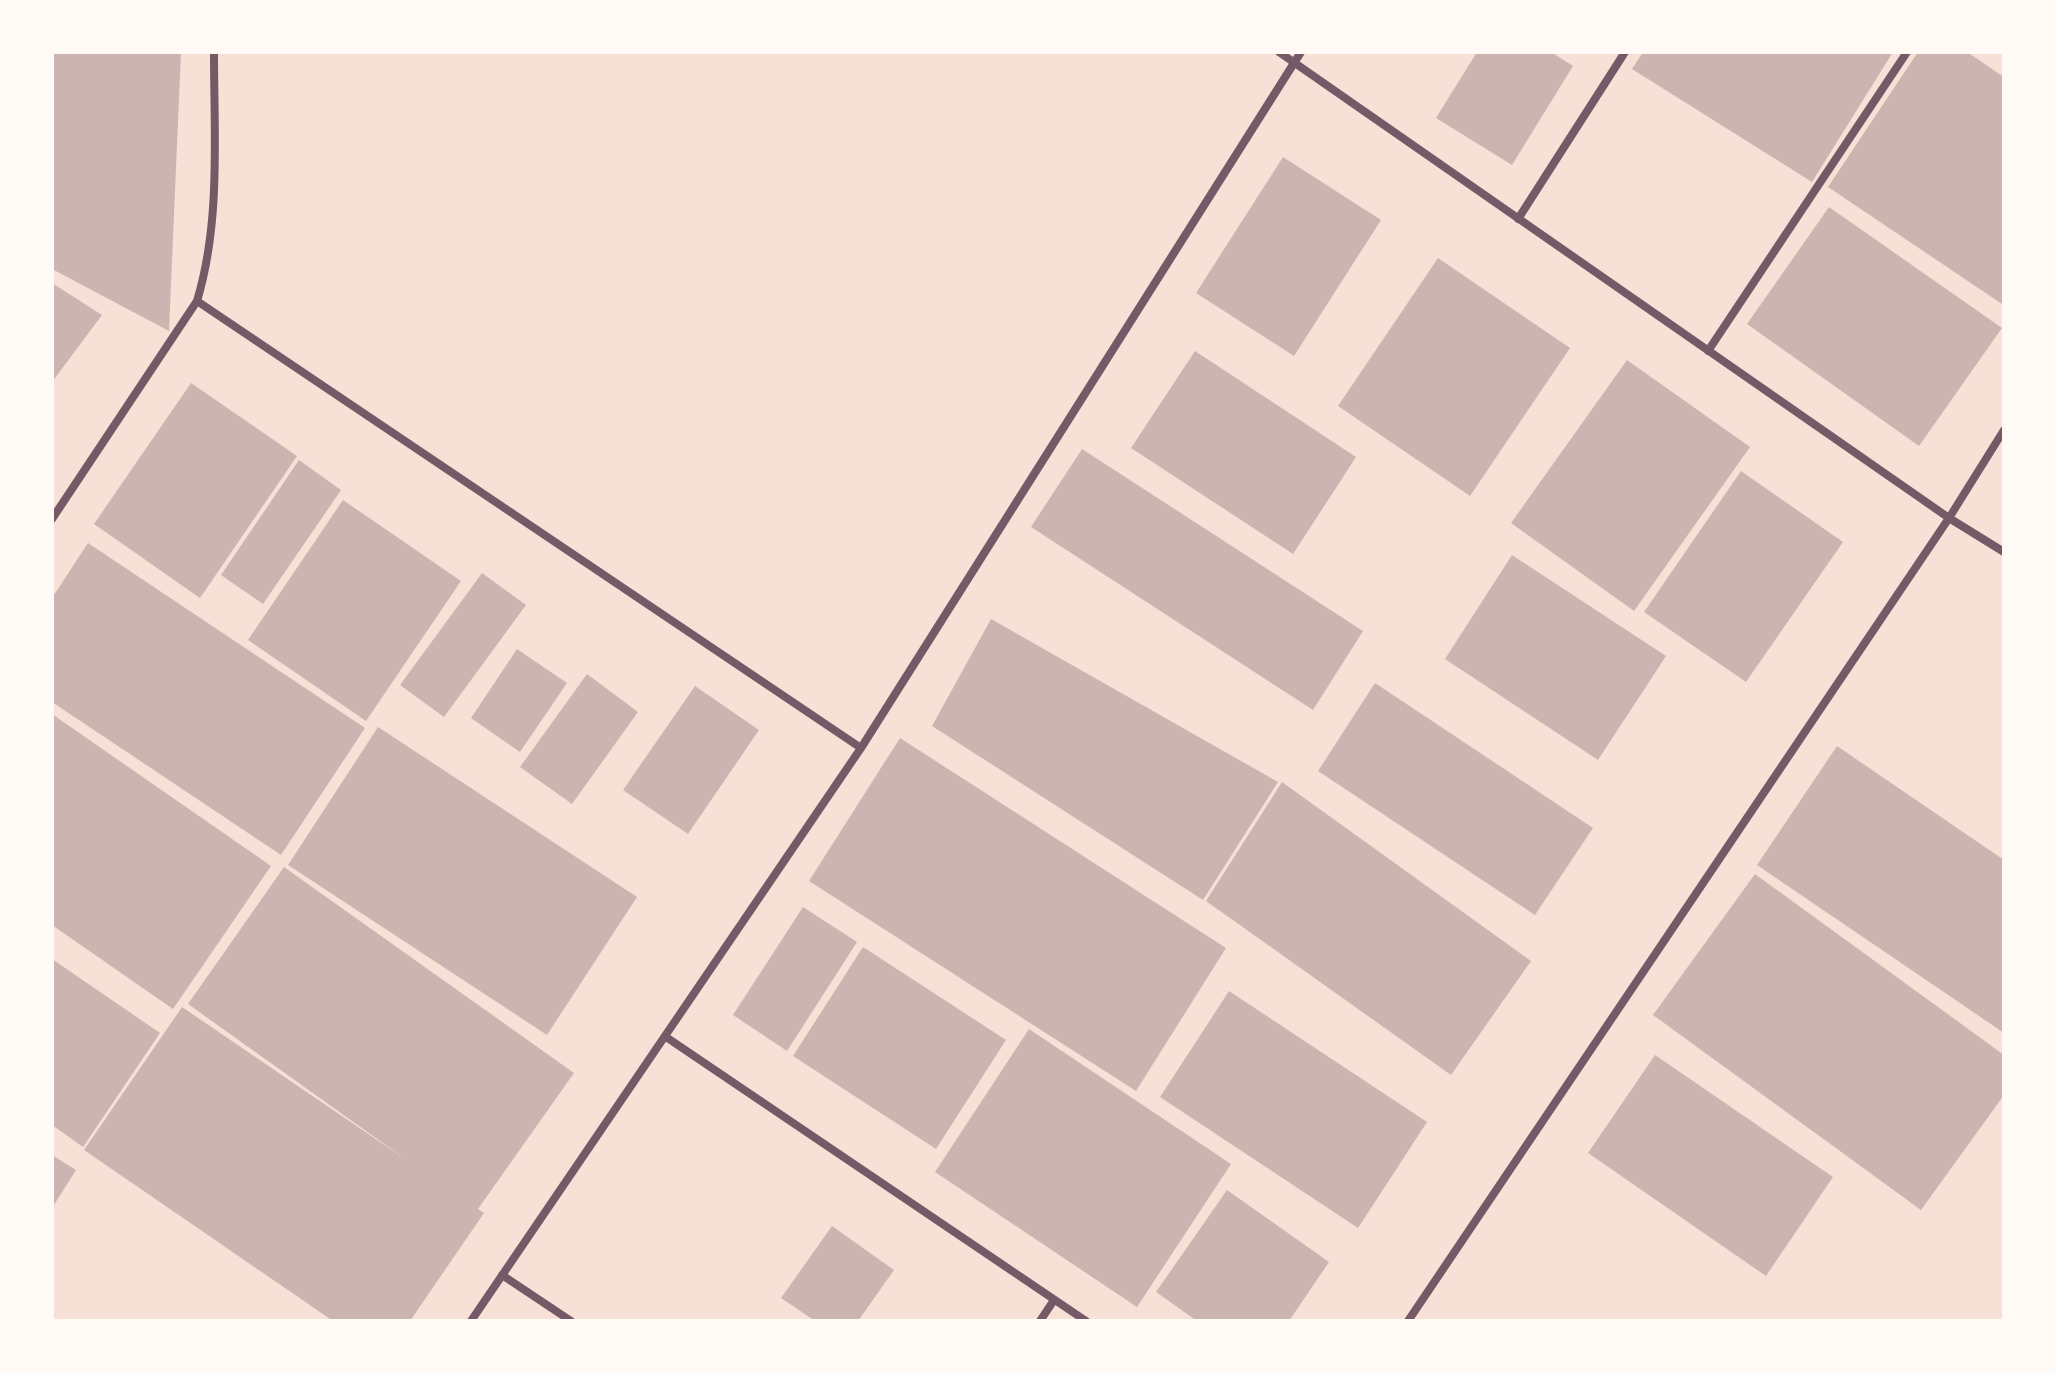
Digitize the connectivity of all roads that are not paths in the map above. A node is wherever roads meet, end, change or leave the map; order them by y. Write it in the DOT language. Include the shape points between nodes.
graph roads {
  1 [pos="214,52"];
  2 [pos="1279,52"];
  3 [pos="1301,52"];
  4 [pos="1625,52"];
  5 [pos="1907,52"];
  6 [pos="1295,62"];
  7 [pos="1518,219"];
  8 [pos="197,301"];
  9 [pos="1708,351"];
  10 [pos="2004,430"];
  11 [pos="1949,518"];
  12 [pos="52,519"];
  13 [pos="2004,552"];
  14 [pos="861,748"];
  15 [pos="666,1037"];
  16 [pos="502,1275"];
  17 [pos="1054,1300"];
  18 [pos="471,1321"];
  19 [pos="571,1321"];
  20 [pos="1040,1321"];
  21 [pos="1086,1321"];
  22 [pos="1408,1321"];
  1 -- 8 [label="street" via="213,220"];
  2 -- 6 [label="street"];
  3 -- 6 [label="street"];
  4 -- 7 [label="street"];
  5 -- 9 [label="street"];
  6 -- 7 [label="street"];
  6 -- 14 [label="street"];
  7 -- 9 [label="street"];
  8 -- 12 [label="street"];
  8 -- 14 [label="street"];
  9 -- 11 [label="street"];
  10 -- 11 [label="street"];
  11 -- 13 [label="street"];
  11 -- 22 [label="street"];
  14 -- 15 [label="street"];
  15 -- 16 [label="street"];
  15 -- 17 [label="street"];
  16 -- 18 [label="street"];
  16 -- 19 [label="street"];
  17 -- 20 [label="street"];
  17 -- 21 [label="street"];
}
